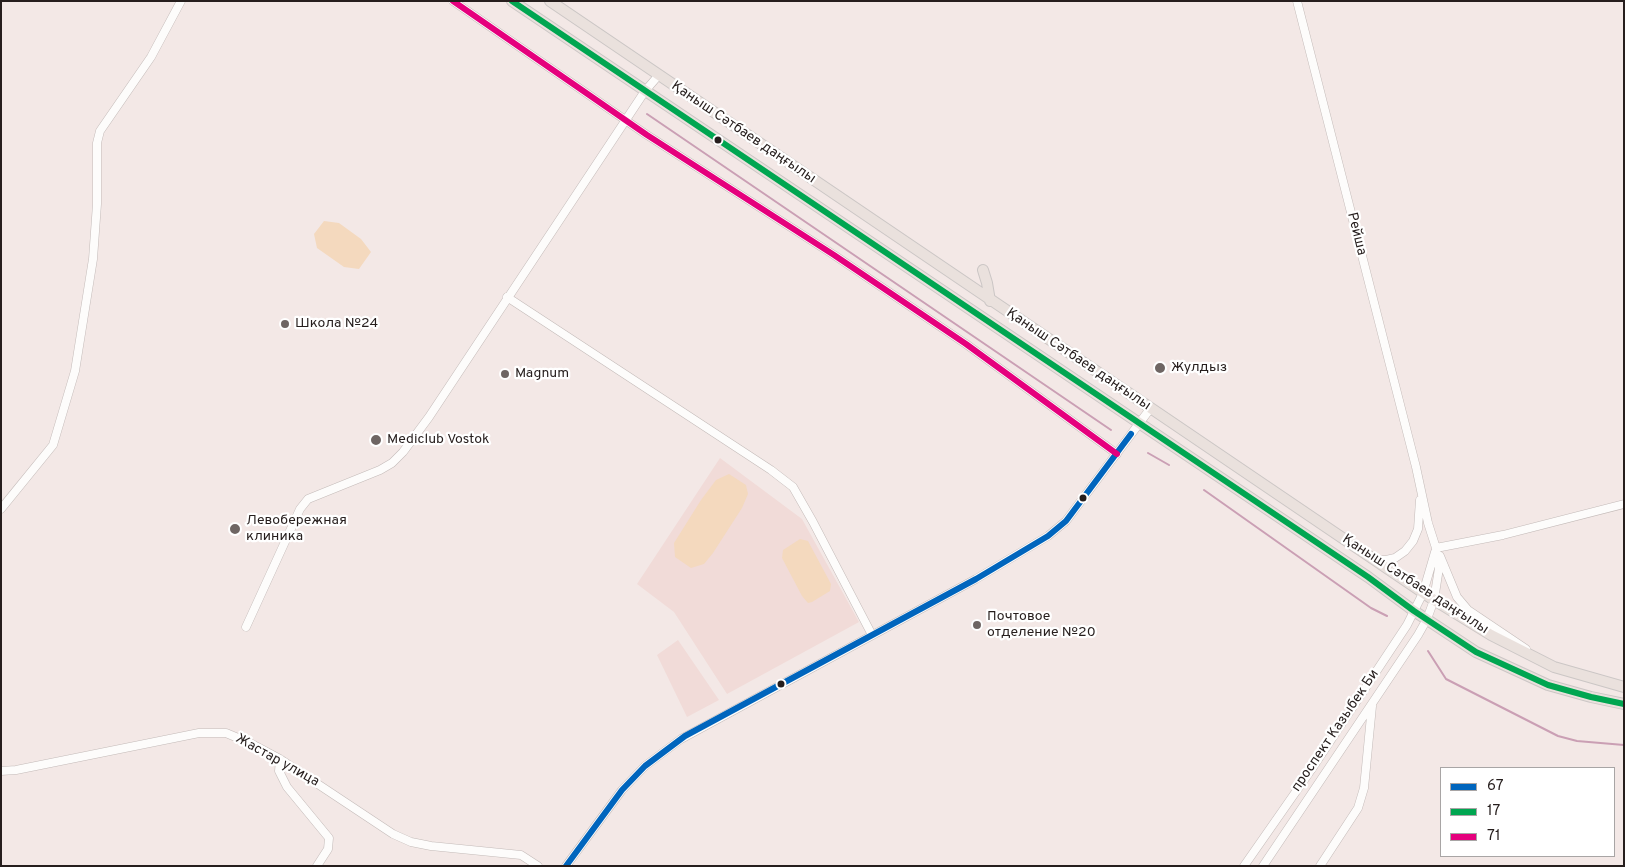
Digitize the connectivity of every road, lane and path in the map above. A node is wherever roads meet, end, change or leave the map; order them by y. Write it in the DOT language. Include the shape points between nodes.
graph roads {
  1 [pos="182,1"];
  2 [pos="453,1"];
  3 [pos="512,1"];
  4 [pos="550,1"];
  5 [pos="1297,1"];
  6 [pos="658,76"];
  7 [pos="645,90"];
  8 [pos="626,121"];
  9 [pos="983,270"];
  10 [pos="507,297"];
  11 [pos="990,301"];
  12 [pos="1150,409"];
  13 [pos="1139,424"];
  14 [pos="1117,454"];
  15 [pos="1421,491"];
  16 [pos="1624,504"];
  17 [pos="1,509"];
  18 [pos="1436,548"];
  19 [pos="1373,560"];
  20 [pos="1422,593"];
  21 [pos="1434,600"];
  22 [pos="1414,611"];
  23 [pos="1427,619"];
  24 [pos="246,627"];
  25 [pos="872,635"];
  26 [pos="1554,667"];
  27 [pos="1624,687"];
  28 [pos="1624,704"];
  29 [pos="1372,705"];
  30 [pos="280,759"];
  31 [pos="1,771"];
  32 [pos="317,866"];
  33 [pos="538,866"];
  34 [pos="566,866"];
  35 [pos="1244,866"];
  36 [pos="1263,866"];
  37 [pos="1320,866"];
  1 -- 17 [label="street" via="151,57 100,132 93,259 75,371 53,445"];
  2 -- 8 [label="street"];
  3 -- 7 [label="main road, Қаныш Сәтбаев даңғылы"];
  4 -- 6 [label="main road, Қаныш Сәтбаев даңғылы"];
  5 -- 15 [label="street, Рейша"];
  6 -- 7 [label="street"];
  6 -- 11 [label="main road, Қаныш Сәтбаев даңғылы"];
  7 -- 8 [label="street"];
  7 -- 13 [label="main road, Қаныш Сәтбаев даңғылы"];
  8 -- 10 [label="street"];
  8 -- 14 [label="street" via="941,327"];
  9 -- 11 [label="main road"];
  10 -- 24 [label="street" via="403,452 380,470 308,499 300,509"];
  10 -- 25 [label="street" via="725,438 792,487"];
  11 -- 12 [label="main road, Қаныш Сәтбаев даңғылы"];
  12 -- 13 [label="street"];
  12 -- 19 [label="main road, Қаныш Сәтбаев даңғылы"];
  13 -- 14 [label="street"];
  13 -- 22 [label="main road, Қаныш Сәтбаев даңғылы"];
  14 -- 25 [label="street" via="1066,521 1048,536"];
  15 -- 18 [label="street, Рейша"];
  15 -- 19 [label="street" via="1418,529 1413,541 1395,558"];
  16 -- 18 [label="street" via="1503,535"];
  18 -- 20 [label="street, проспект Казыбек Би"];
  18 -- 21 [label="street, проспект Казыбек Би" via="1438,568"];
  18 -- 26 [label="street" via="1457,597 1468,610"];
  19 -- 20 [label="main road, Қаныш Сәтбаев даңғылы"];
  20 -- 21 [label="main road, Қаныш Сәтбаев даңғылы"];
  20 -- 22 [label="street, проспект Казыбек Би"];
  21 -- 23 [label="street, проспект Казыбек Би"];
  21 -- 26 [label="main road, Қаныш Сәтбаев даңғылы"];
  22 -- 23 [label="main road, Қаныш Сәтбаев даңғылы"];
  22 -- 35 [label="street, проспект Казыбек Би"];
  23 -- 28 [label="main road, Қаныш Сәтбаев даңғылы" via="1476,652 1548,685"];
  23 -- 29 [label="street, проспект Казыбек Би"];
  25 -- 34 [label="street" via="685,736 659,755 622,790"];
  26 -- 27 [label="main road, Қаныш Сәтбаев даңғылы"];
  29 -- 36 [label="street, проспект Казыбек Би"];
  29 -- 37 [label="street" via="1364,788 1358,808"];
  30 -- 31 [label="street, Жастар улица" via="226,733 198,733"];
  30 -- 32 [label="street" via="279,771 287,787 330,838 328,849"];
  30 -- 33 [label="street, Жастар улица" via="393,834 411,842 521,856"];
}
